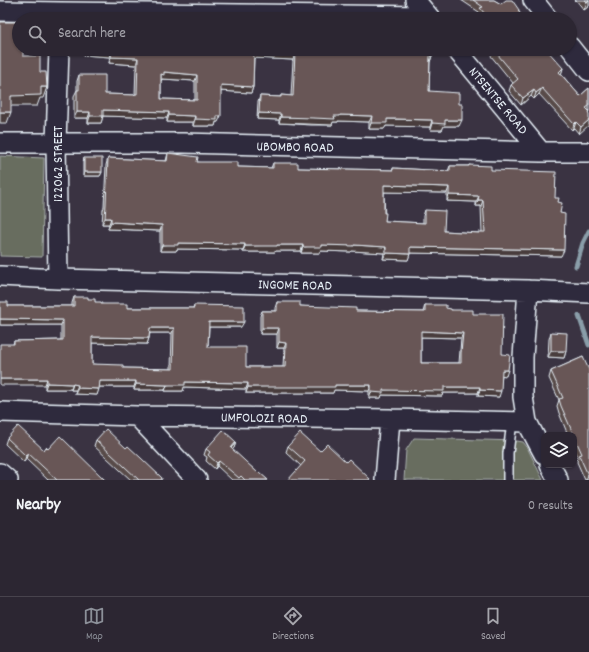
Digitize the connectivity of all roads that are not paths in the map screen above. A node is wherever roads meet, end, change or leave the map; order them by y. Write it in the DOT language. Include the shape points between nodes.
graph roads {
  1 [pos="415,0"];
  2 [pos="533,0"];
  3 [pos="0,11"];
  4 [pos="12,12"];
  5 [pos="426,12"];
  6 [pos="542,12"];
  7 [pos="59,56"];
  8 [pos="462,56"];
  9 [pos="577,56"];
  10 [pos="589,71"];
  11 [pos="0,143"];
  12 [pos="56,143"];
  13 [pos="541,152"];
  14 [pos="589,152"];
  15 [pos="0,276"];
  16 [pos="58,279"];
  17 [pos="528,290"];
  18 [pos="589,293"];
  19 [pos="0,412"];
  20 [pos="138,416"];
  21 [pos="390,419"];
  22 [pos="520,422"];
  23 [pos="541,450"];
  24 [pos="552,468"];
  25 [pos="0,473"];
  26 [pos="8,480"];
  27 [pos="197,480"];
  28 [pos="385,480"];
  29 [pos="508,480"];
  30 [pos="558,480"];
  1 -- 5 [label="street"];
  2 -- 6 [label="street"];
  3 -- 4 [label="street"];
  7 -- 12 [label="street, 122062 STREET"];
  8 -- 13 [label="street, NTSENTSE ROAD"];
  9 -- 10 [label="street"];
  11 -- 12 [label="street, UBOMBO ROAD"];
  12 -- 13 [label="street, UBOMBO ROAD" via="190,143"];
  12 -- 16 [label="street, 122062 STREET"];
  13 -- 14 [label="street, UBOMBO ROAD"];
  15 -- 16 [label="street, INGOME ROAD"];
  16 -- 17 [label="street, INGOME ROAD"];
  17 -- 18 [label="street, INGOME ROAD"];
  17 -- 22 [label="street"];
  19 -- 20 [label="street, UMFOLOZI ROAD"];
  20 -- 21 [label="street, UMFOLOZI ROAD"];
  20 -- 27 [label="street"];
  21 -- 22 [label="street, UMFOLOZI ROAD"];
  21 -- 28 [label="street"];
  22 -- 23 [label="street"];
  22 -- 29 [label="lane" via="508,453"];
  24 -- 30 [label="street"];
  25 -- 26 [label="street"];
}
